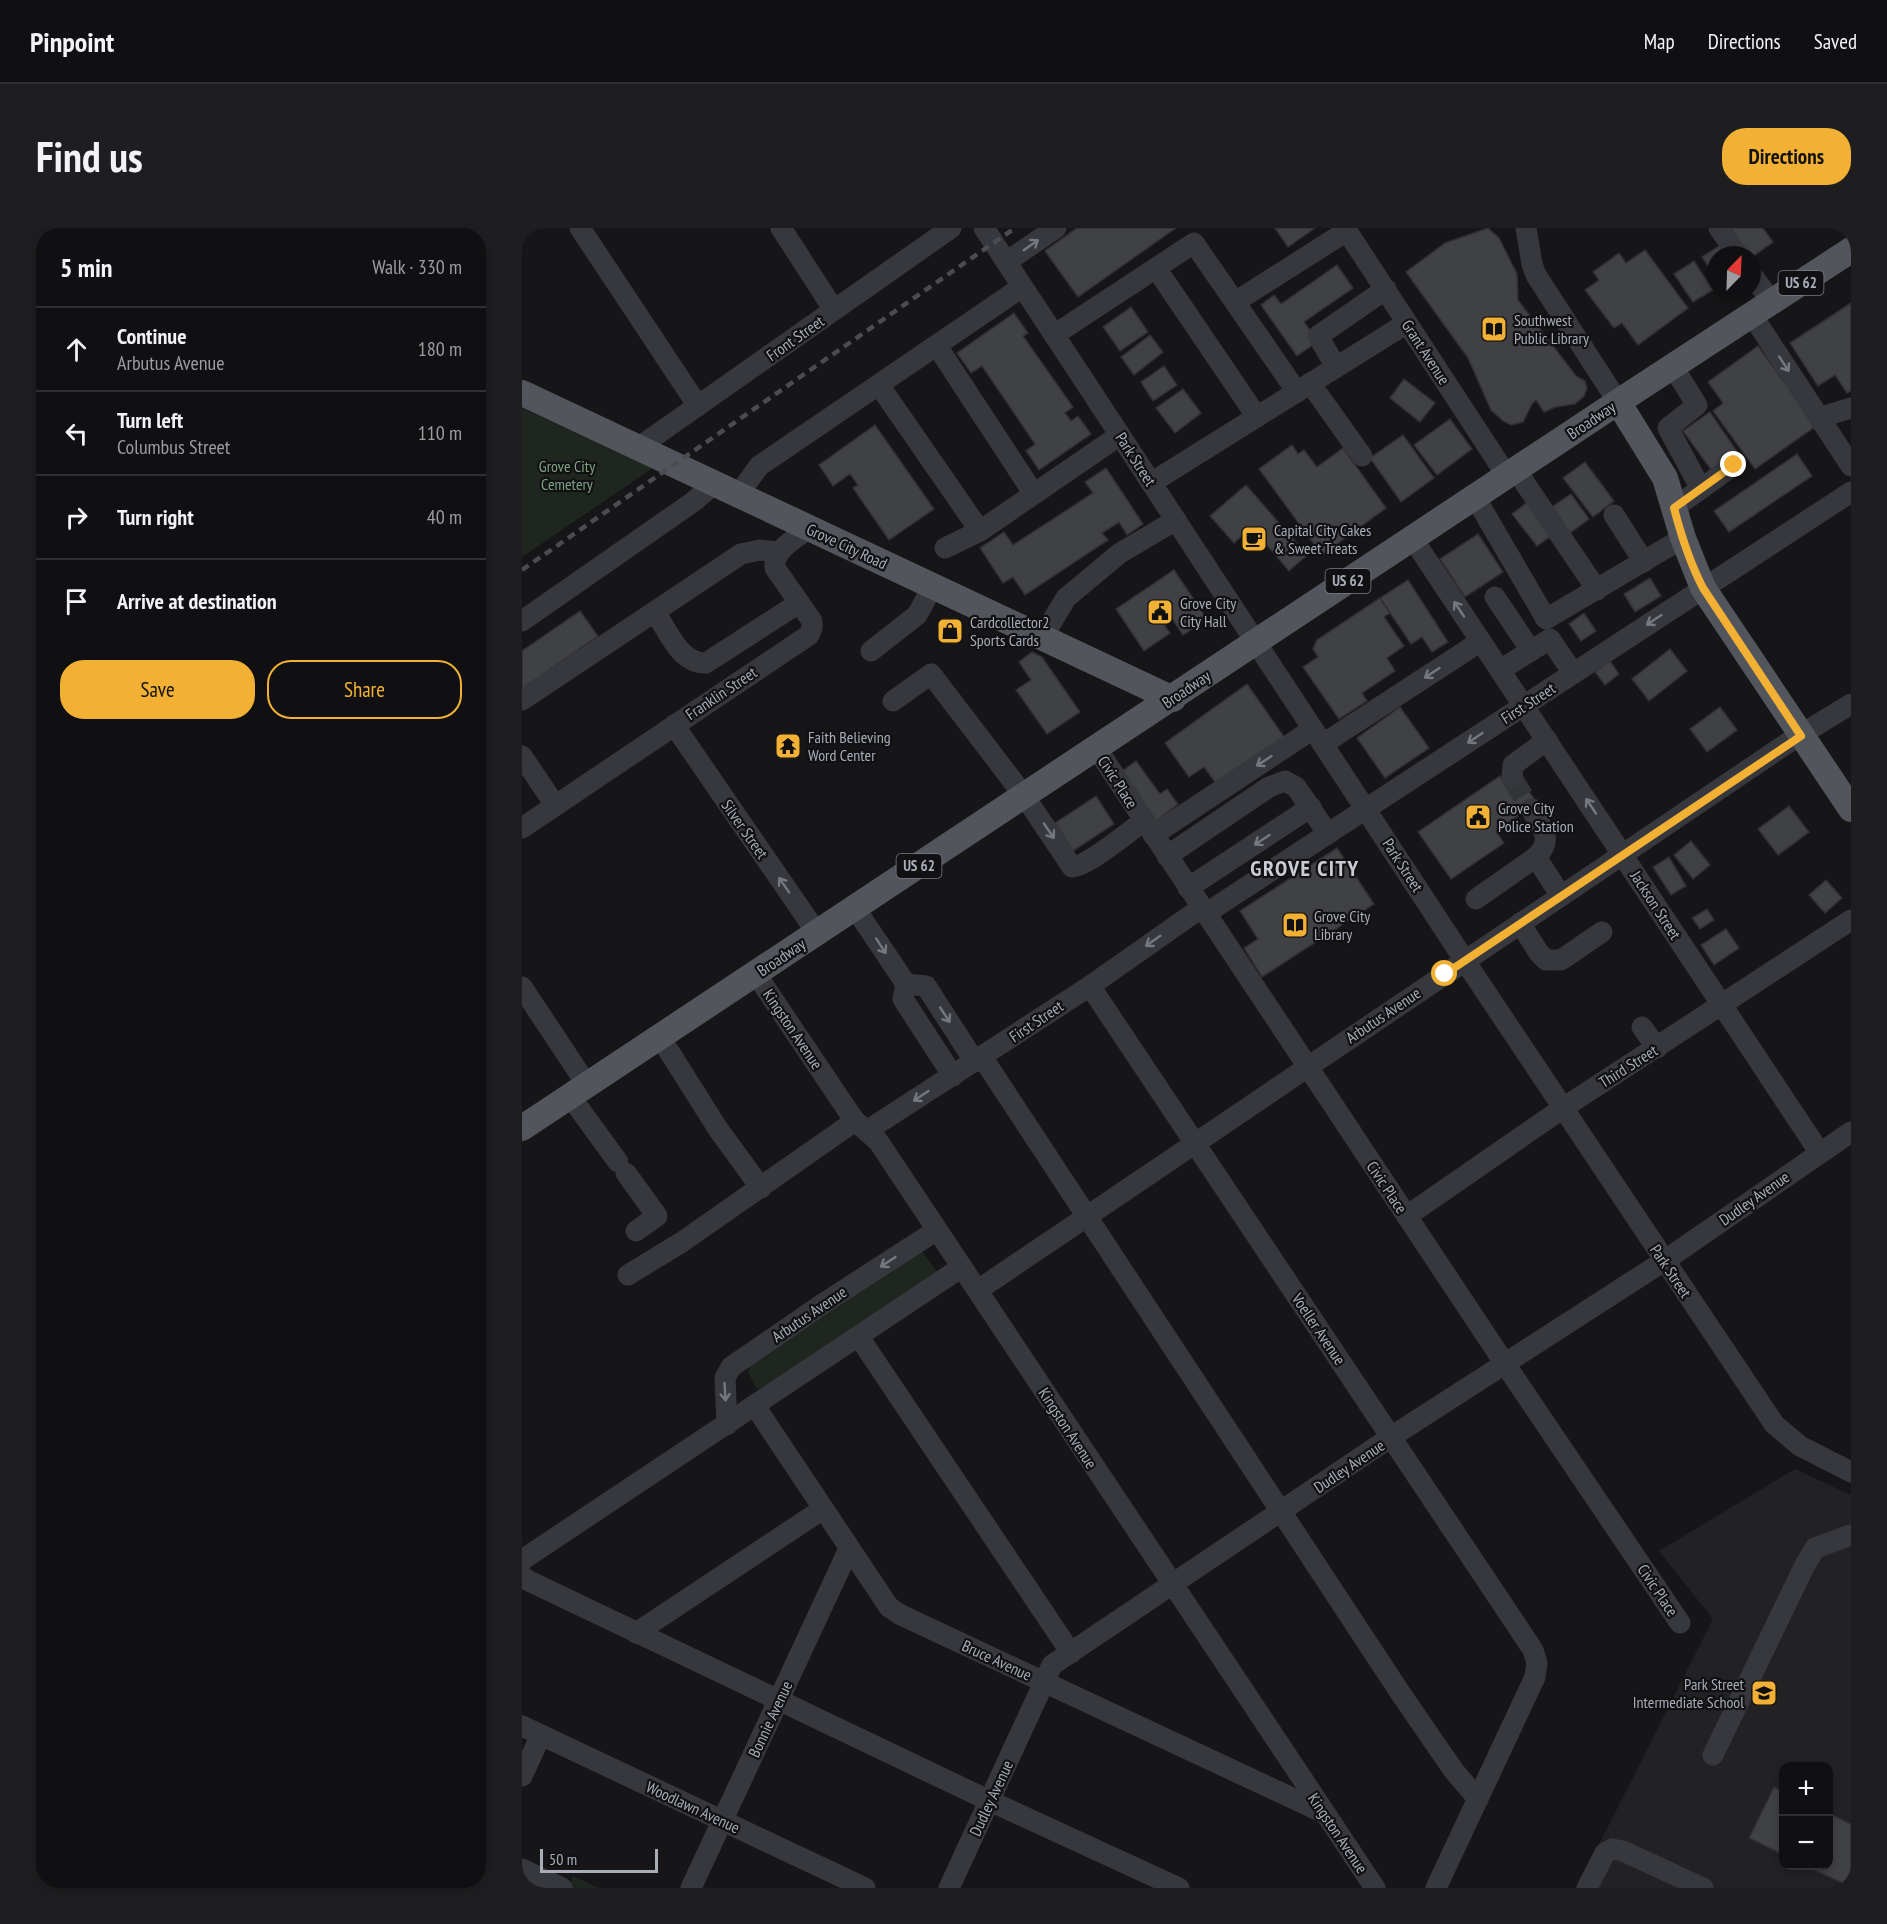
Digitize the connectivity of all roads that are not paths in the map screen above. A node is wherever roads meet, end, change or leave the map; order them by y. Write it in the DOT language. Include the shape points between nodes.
graph roads {
  1 [pos="580,228"];
  2 [pos="781,228"];
  3 [pos="951,228"];
  4 [pos="984,228"];
  5 [pos="1056,228"];
  6 [pos="1526,228"];
  7 [pos="1719,228"];
  8 [pos="1346,229"];
  9 [pos="1196,235"];
  10 [pos="1732,246"];
  11 [pos="1851,250"];
  12 [pos="1006,262"];
  13 [pos="1156,268"];
  14 [pos="1022,287"];
  15 [pos="1386,289"];
  16 [pos="1759,300"];
  17 [pos="1235,302"];
  18 [pos="1762,309"];
  19 [pos="834,310"];
  20 [pos="1407,322"];
  21 [pos="1054,335"];
  22 [pos="937,346"];
  23 [pos="1336,367"];
  24 [pos="1673,367"];
  25 [pos="879,385"];
  26 [pos="1304,388"];
  27 [pos="522,393"];
  28 [pos="1618,402"];
  29 [pos="698,406"];
  30 [pos="1851,408"];
  31 [pos="1257,417"];
  32 [pos="1820,420"];
  33 [pos="1120,435"];
  34 [pos="639,447"];
  35 [pos="1362,456"];
  36 [pos="1734,465"];
  37 [pos="1851,466"];
  38 [pos="1511,473"];
  39 [pos="715,483"];
  40 [pos="1151,483"];
  41 [pos="1701,489"];
  42 [pos="1851,492"];
  43 [pos="739,494"];
  44 [pos="1034,494"];
  45 [pos="1475,497"];
  46 [pos="1674,508"];
  47 [pos="1614,515"];
  48 [pos="1176,520"];
  49 [pos="809,528"];
  50 [pos="980,531"];
  51 [pos="1413,538"];
  52 [pos="1683,538"];
  53 [pos="945,549"];
  54 [pos="780,552"];
  55 [pos="1644,562"];
  56 [pos="933,586"];
  57 [pos="1703,588"];
  58 [pos="1597,590"];
  59 [pos="1495,597"];
  60 [pos="799,603"];
  61 [pos="655,612"];
  62 [pos="522,621"];
  63 [pos="1548,629"];
  64 [pos="1042,638"];
  65 [pos="1481,641"];
  66 [pos="1256,642"];
  67 [pos="871,651"];
  68 [pos="1531,651"];
  69 [pos="717,657"];
  70 [pos="1500,670"];
  71 [pos="1573,673"];
  72 [pos="735,685"];
  73 [pos="1173,699"];
  74 [pos="522,700"];
  75 [pos="894,701"];
  76 [pos="1851,704"];
  77 [pos="1524,705"];
  78 [pos="674,725"];
  79 [pos="1318,736"];
  80 [pos="1801,736"];
  81 [pos="1547,740"];
  82 [pos="1097,749"];
  83 [pos="522,756"];
  84 [pos="1512,778"];
  85 [pos="1025,797"];
  86 [pos="555,805"];
  87 [pos="1311,807"];
  88 [pos="1531,809"];
  89 [pos="1366,810"];
  90 [pos="1851,810"];
  91 [pos="522,828"];
  92 [pos="1148,828"];
  93 [pos="1329,834"];
  94 [pos="1623,855"];
  95 [pos="1167,856"];
  96 [pos="1536,857"];
  97 [pos="1188,888"];
  98 [pos="1562,896"];
  99 [pos="1476,899"];
  100 [pos="855,908"];
  101 [pos="1203,911"];
  102 [pos="1851,920"];
  103 [pos="1520,923"];
  104 [pos="1602,932"];
  105 [pos="817,933"];
  106 [pos="1465,960"];
  107 [pos="756,974"];
  108 [pos="906,984"];
  109 [pos="1090,986"];
  110 [pos="522,987"];
  111 [pos="1721,1005"];
  112 [pos="1642,1027"];
  113 [pos="660,1037"];
  114 [pos="1657,1048"];
  115 [pos="978,1059"];
  116 [pos="1307,1066"];
  117 [pos="953,1076"];
  118 [pos="579,1090"];
  119 [pos="1563,1108"];
  120 [pos="862,1126"];
  121 [pos="522,1128"];
  122 [pos="1851,1132"];
  123 [pos="1194,1144"];
  124 [pos="1820,1153"];
  125 [pos="761,1188"];
  126 [pos="1407,1216"];
  127 [pos="1086,1217"];
  128 [pos="937,1230"];
  129 [pos="636,1231"];
  130 [pos="1664,1260"];
  131 [pos="962,1267"];
  132 [pos="628,1275"];
  133 [pos="978,1290"];
  134 [pos="859,1337"];
  135 [pos="1505,1364"];
  136 [pos="755,1406"];
  137 [pos="727,1425"];
  138 [pos="1391,1437"];
  139 [pos="1851,1472"];
  140 [pos="823,1509"];
  141 [pos="1281,1512"];
  142 [pos="1851,1535"];
  143 [pos="849,1549"];
  144 [pos="522,1560"];
  145 [pos="522,1575"];
  146 [pos="1173,1586"];
  147 [pos="1680,1623"];
  148 [pos="636,1633"];
  149 [pos="1071,1653"];
  150 [pos="1045,1682"];
  151 [pos="779,1701"];
  152 [pos="532,1730"];
  153 [pos="1713,1755"];
  154 [pos="522,1776"];
  155 [pos="1478,1798"];
  156 [pos="990,1800"];
  157 [pos="1324,1813"];
  158 [pos="723,1821"];
  159 [pos="522,1869"];
  160 [pos="1146,1881"];
  161 [pos="562,1888"];
  162 [pos="691,1888"];
  163 [pos="865,1888"];
  164 [pos="949,1888"];
  165 [pos="1179,1888"];
  166 [pos="1375,1888"];
  167 [pos="1436,1888"];
  168 [pos="1587,1888"];
  169 [pos="1702,1888"];
  1 -- 29 [label="street"];
  2 -- 19 [label="street"];
  3 -- 19 [label="street, Front Street"];
  4 -- 12 [label="street, Park Street"];
  12 -- 5 [label="street, one-way"];
  6 -- 28 [label="street" via="1536,274"];
  7 -- 10 [label="street"];
  8 -- 15 [label="street, Grant Avenue"];
  8 -- 17 [label="street"];
  9 -- 13 [label="street"];
  9 -- 17 [label="street"];
  11 -- 18 [label="main road, Broadway / US 62"];
  12 -- 14 [label="street, Park Street"];
  13 -- 21 [label="street"];
  13 -- 31 [label="street"];
  14 -- 21 [label="street, Park Street"];
  14 -- 22 [label="street"];
  15 -- 20 [label="street, Grant Avenue"];
  15 -- 23 [label="street" via="1318,336"];
  16 -- 18 [label="street"];
  17 -- 26 [label="street"];
  18 -- 24 [label="main road, Broadway / US 62"];
  18 -- 32 [label="street, one-way"];
  19 -- 29 [label="street, Front Street"];
  20 -- 23 [label="street"];
  20 -- 38 [label="street, Grant Avenue"];
  21 -- 33 [label="street, Park Street"];
  22 -- 25 [label="street"];
  22 -- 44 [label="street"];
  23 -- 26 [label="street"];
  24 -- 28 [label="main road, Broadway / US 62"];
  24 -- 41 [label="street" via="1697,405 1668,428"];
  25 -- 43 [label="street" via="759,466"];
  25 -- 50 [label="street"];
  26 -- 31 [label="street"];
  26 -- 35 [label="street"];
  27 -- 34 [label="main road, Grove City Road"];
  28 -- 38 [label="main road, Broadway / US 62"];
  28 -- 46 [label="main road" via="1665,478"];
  29 -- 34 [label="street, Front Street"];
  30 -- 32 [label="street"];
  31 -- 40 [label="street"];
  32 -- 37 [label="street"];
  33 -- 40 [label="street, Park Street"];
  33 -- 44 [label="street"];
  34 -- 39 [label="main road, Grove City Road"];
  36 -- 41 [label="street"];
  38 -- 45 [label="main road, Broadway / US 62"];
  38 -- 58 [label="street, Grant Avenue"];
  39 -- 43 [label="main road, Grove City Road"];
  39 -- 62 [label="street"];
  40 -- 48 [label="street, Park Street"];
  41 -- 46 [label="street"];
  42 -- 57 [label="street, First Street"];
  43 -- 49 [label="main road, Grove City Road"];
  44 -- 50 [label="street"];
  45 -- 51 [label="main road, Broadway / US 62"];
  45 -- 63 [label="street"];
  46 -- 52 [label="main road"];
  47 -- 55 [label="street"];
  48 -- 64 [label="street" via="1120,553 1066,598"];
  48 -- 66 [label="street, Park Street"];
  49 -- 54 [label="street"];
  49 -- 56 [label="main road, Grove City Road"];
  50 -- 53 [label="street"];
  65 -- 51 [label="street, Jackson Street, one-way"];
  51 -- 66 [label="main road, Broadway / US 62"];
  52 -- 55 [label="street"];
  52 -- 57 [label="main road"];
  54 -- 60 [label="street, Franklin Street" via="775,568"];
  54 -- 61 [label="street" via="760,550 741,554"];
  55 -- 58 [label="street"];
  56 -- 64 [label="main road, Grove City Road"];
  56 -- 67 [label="street" via="917,615"];
  57 -- 71 [label="street, First Street, one-way"];
  57 -- 80 [label="main road"];
  58 -- 63 [label="street"];
  59 -- 68 [label="street"];
  60 -- 69 [label="street"];
  60 -- 72 [label="street, Franklin Street" via="812,621 809,634"];
  61 -- 69 [label="street" via="685,657 700,663"];
  61 -- 74 [label="street"];
  63 -- 68 [label="street"];
  63 -- 71 [label="street"];
  64 -- 73 [label="main road, Grove City Road"];
  65 -- 70 [label="street, Jackson Street"];
  65 -- 79 [label="street, one-way"];
  66 -- 73 [label="main road, Broadway / US 62"];
  66 -- 79 [label="street, Park Street"];
  68 -- 70 [label="street"];
  69 -- 72 [label="street"];
  70 -- 77 [label="street, Jackson Street"];
  71 -- 77 [label="street, First Street"];
  72 -- 78 [label="street, Franklin Street"];
  73 -- 82 [label="main road, Broadway / US 62"];
  75 -- 85 [label="street" via="931,674"];
  76 -- 80 [label="street, Arbutus Avenue"];
  77 -- 81 [label="street, Jackson Street"];
  77 -- 89 [label="street, First Street, one-way"];
  78 -- 86 [label="street, Franklin Street"];
  105 -- 78 [label="street, Silver Street, one-way"];
  79 -- 89 [label="street, Park Street"];
  79 -- 92 [label="street, one-way"];
  80 -- 90 [label="main road"];
  80 -- 94 [label="street, Arbutus Avenue"];
  81 -- 84 [label="street" via="1513,765"];
  94 -- 81 [label="street, Jackson Street, one-way"];
  82 -- 85 [label="main road, Broadway / US 62"];
  82 -- 92 [label="street, Civic Place"];
  83 -- 86 [label="street"];
  85 -- 92 [label="street, one-way" via="1072,867"];
  85 -- 100 [label="main road, Broadway / US 62"];
  86 -- 91 [label="street, Franklin Street"];
  87 -- 93 [label="street"];
  87 -- 95 [label="street" via="1296,787 1285,781 1269,787"];
  87 -- 97 [label="street, one-way"];
  88 -- 96 [label="street" via="1547,842"];
  89 -- 93 [label="street, First Street"];
  89 -- 106 [label="street, Park Street"];
  92 -- 95 [label="street, Civic Place"];
  93 -- 101 [label="street, First Street"];
  94 -- 98 [label="street, Arbutus Avenue"];
  94 -- 111 [label="street, Jackson Street"];
  95 -- 97 [label="street, Civic Place"];
  96 -- 98 [label="street"];
  96 -- 99 [label="street"];
  97 -- 101 [label="street, Civic Place"];
  98 -- 103 [label="street, Arbutus Avenue"];
  100 -- 105 [label="main road, Broadway / US 62"];
  100 -- 108 [label="street, one-way"];
  101 -- 109 [label="street, First Street, one-way"];
  101 -- 116 [label="street, Civic Place"];
  102 -- 111 [label="street, Third Street"];
  103 -- 104 [label="street" via="1546,960 1561,960"];
  103 -- 106 [label="street, Arbutus Avenue"];
  105 -- 107 [label="main road, Broadway / US 62"];
  106 -- 116 [label="street, Arbutus Avenue"];
  106 -- 119 [label="street, Park Street"];
  107 -- 113 [label="main road, Broadway / US 62"];
  107 -- 120 [label="street, Kingston Avenue"];
  108 -- 115 [label="street, one-way" via="926,986"];
  108 -- 117 [label="street" via="903,999"];
  109 -- 115 [label="street, First Street"];
  109 -- 123 [label="street, Voeller Avenue"];
  110 -- 118 [label="street"];
  111 -- 114 [label="street, Third Street"];
  111 -- 124 [label="street, Jackson Street"];
  112 -- 114 [label="street"];
  113 -- 118 [label="main road, Broadway / US 62"];
  113 -- 125 [label="street"];
  114 -- 119 [label="street, Third Street"];
  115 -- 117 [label="street, First Street"];
  115 -- 127 [label="street"];
  116 -- 123 [label="street, Arbutus Avenue"];
  116 -- 126 [label="street, Civic Place"];
  117 -- 120 [label="street, First Street, one-way"];
  118 -- 121 [label="main road, Broadway / US 62"];
  118 -- 129 [label="street" via="622,1168 657,1216"];
  119 -- 126 [label="street, Third Street"];
  119 -- 130 [label="street, Park Street"];
  120 -- 125 [label="street, First Street"];
  120 -- 128 [label="street, Kingston Avenue" via="878,1141"];
  122 -- 124 [label="street, Dudley Avenue"];
  123 -- 127 [label="street, Arbutus Avenue"];
  123 -- 138 [label="street, Voeller Avenue"];
  124 -- 130 [label="street, Dudley Avenue"];
  125 -- 132 [label="street, First Street"];
  126 -- 135 [label="street, Civic Place"];
  127 -- 133 [label="street, Arbutus Avenue"];
  127 -- 141 [label="street"];
  128 -- 131 [label="street, Kingston Avenue"];
  128 -- 137 [label="street, Arbutus Avenue, one-way" via="730,1367 724,1383"];
  130 -- 135 [label="street, Dudley Avenue"];
  130 -- 139 [label="street, Park Street" via="1774,1424 1800,1446"];
  131 -- 133 [label="street, Kingston Avenue"];
  131 -- 134 [label="street"];
  133 -- 146 [label="street, Kingston Avenue"];
  134 -- 136 [label="street"];
  134 -- 149 [label="street"];
  135 -- 138 [label="street, Dudley Avenue"];
  135 -- 147 [label="street, Civic Place"];
  136 -- 137 [label="street"];
  136 -- 140 [label="street, Bruce Avenue"];
  137 -- 144 [label="street"];
  138 -- 141 [label="street, Dudley Avenue"];
  138 -- 155 [label="street, Voeller Avenue" via="1533,1650 1537,1663 1535,1677"];
  140 -- 143 [label="street, Bruce Avenue"];
  140 -- 148 [label="street"];
  141 -- 146 [label="street, Dudley Avenue"];
  141 -- 155 [label="street" via="1454,1771"];
  142 -- 153 [label="street" via="1815,1548"];
  143 -- 150 [label="street, Bruce Avenue" via="885,1601 901,1615"];
  143 -- 151 [label="street, Bonnie Avenue"];
  145 -- 148 [label="street"];
  146 -- 149 [label="street, Dudley Avenue"];
  146 -- 157 [label="street, Kingston Avenue"];
  148 -- 151 [label="street"];
  149 -- 150 [label="street, Dudley Avenue" via="1052,1665"];
  150 -- 156 [label="street, Dudley Avenue"];
  150 -- 157 [label="street, Bruce Avenue"];
  151 -- 156 [label="street"];
  151 -- 158 [label="street, Bonnie Avenue"];
  152 -- 154 [label="street"];
  152 -- 158 [label="street, Woodlawn Avenue"];
  155 -- 167 [label="street"];
  156 -- 160 [label="street"];
  156 -- 164 [label="street, Dudley Avenue"];
  157 -- 166 [label="street, Kingston Avenue"];
  158 -- 162 [label="street, Bonnie Avenue"];
  158 -- 163 [label="street, Woodlawn Avenue"];
  159 -- 161 [label="street"];
  160 -- 165 [label="street"];
  168 -- 169 [label="street" via="1605,1852 1612,1849"];
}
